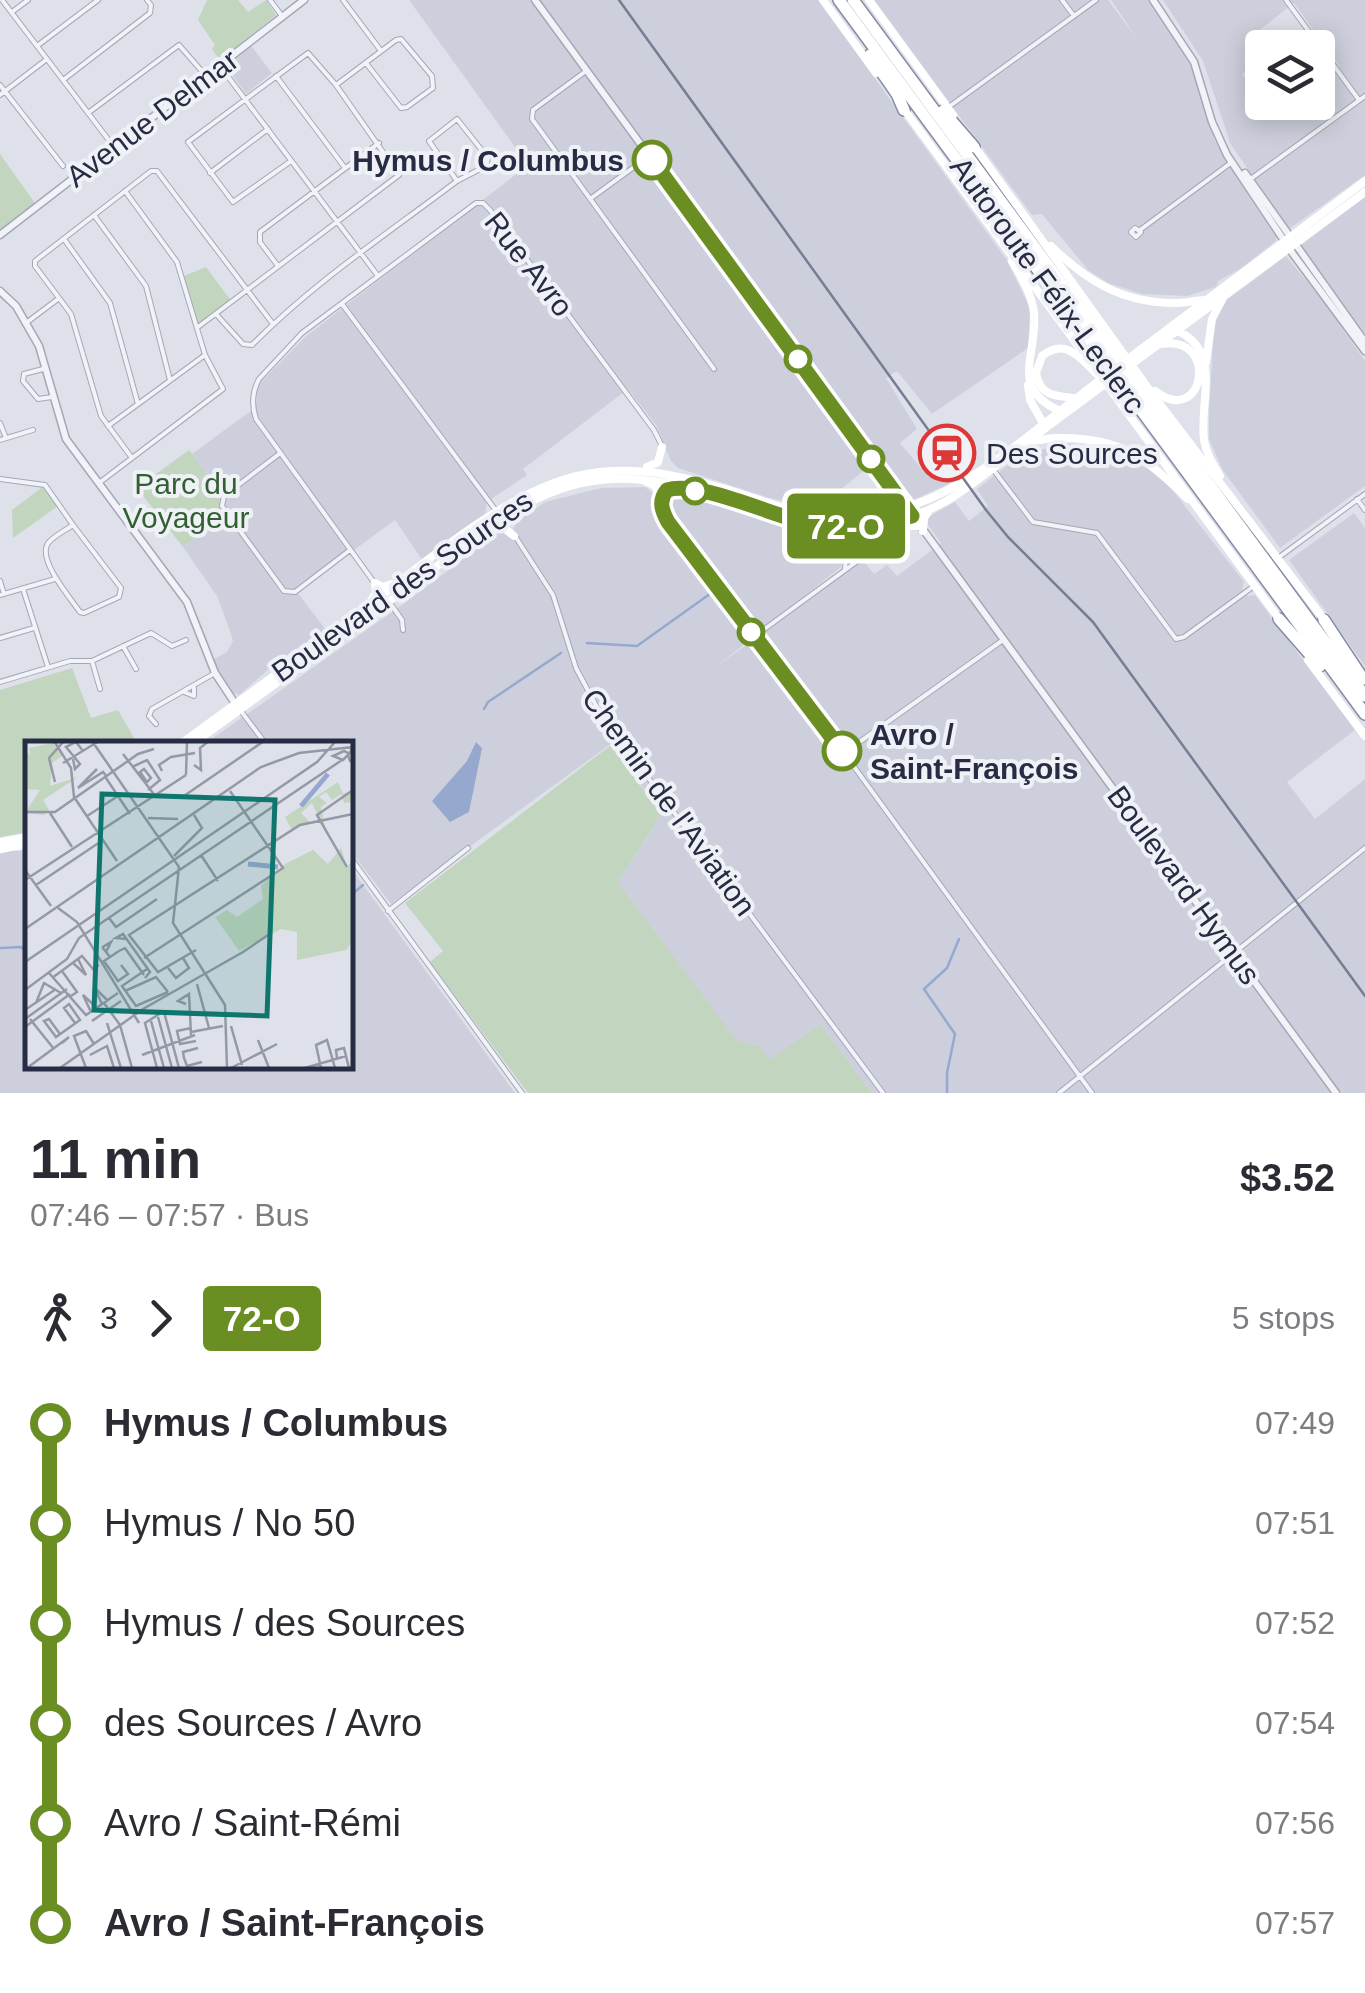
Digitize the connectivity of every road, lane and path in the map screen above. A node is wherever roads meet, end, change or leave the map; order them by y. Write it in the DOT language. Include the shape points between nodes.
graph roads {
  1 [pos="2,0"];
  2 [pos="28,0"];
  3 [pos="98,0"];
  4 [pos="147,0"];
  5 [pos="270,0"];
  6 [pos="304,0"];
  7 [pos="344,0"];
  8 [pos="535,0"];
  9 [pos="823,0"];
  10 [pos="838,0"];
  11 [pos="869,0"];
  12 [pos="1062,0"];
  13 [pos="1096,0"];
  14 [pos="1155,0"];
  15 [pos="1286,0"];
  16 [pos="854,2"];
  17 [pos="12,13"];
  18 [pos="283,16"];
  19 [pos="1074,16"];
  20 [pos="37,46"];
  21 [pos="382,51"];
  22 [pos="47,59"];
  23 [pos="366,62"];
  24 [pos="220,66"];
  25 [pos="587,71"];
  26 [pos="206,76"];
  27 [pos="276,76"];
  28 [pos="63,80"];
  29 [pos="336,84"];
  30 [pos="0,85"];
  31 [pos="2,93"];
  32 [pos="1365,96"];
  33 [pos="245,98"];
  34 [pos="1358,100"];
  35 [pos="948,108"];
  36 [pos="904,110"];
  37 [pos="88,113"];
  38 [pos="268,129"];
  39 [pos="379,143"];
  40 [pos="114,147"];
  41 [pos="974,147"];
  42 [pos="649,156"];
  43 [pos="291,161"];
  44 [pos="1232,162"];
  45 [pos="63,166"];
  46 [pos="346,169"];
  47 [pos="210,174"];
  48 [pos="1248,181"];
  49 [pos="1365,181"];
  50 [pos="457,182"];
  51 [pos="125,192"];
  52 [pos="314,192"];
  53 [pos="1365,192"];
  54 [pos="590,199"];
  55 [pos="94,215"];
  56 [pos="337,222"];
  57 [pos="1140,230"];
  58 [pos="1038,232"];
  59 [pos="0,235"];
  60 [pos="64,239"];
  61 [pos="1289,242"];
  62 [pos="1008,252"];
  63 [pos="361,254"];
  64 [pos="278,266"];
  65 [pos="378,276"];
  66 [pos="247,290"];
  67 [pos="0,291"];
  68 [pos="1223,297"];
  69 [pos="59,298"];
  70 [pos="1206,300"];
  71 [pos="342,304"];
  72 [pos="216,314"];
  73 [pos="26,323"];
  74 [pos="273,324"];
  75 [pos="198,327"];
  76 [pos="1173,329"];
  77 [pos="1363,340"];
  78 [pos="1157,345"];
  79 [pos="1365,351"];
  80 [pos="1142,352"];
  81 [pos="205,354"];
  82 [pos="1206,362"];
  83 [pos="45,368"];
  84 [pos="714,370"];
  85 [pos="170,380"];
  86 [pos="1029,380"];
  87 [pos="1145,383"];
  88 [pos="1108,385"];
  89 [pos="1093,389"];
  90 [pos="52,397"];
  91 [pos="1074,398"];
  92 [pos="138,404"];
  93 [pos="1063,412"];
  94 [pos="0,422"];
  95 [pos="1042,423"];
  96 [pos="108,426"];
  97 [pos="33,430"];
  98 [pos="3,439"];
  99 [pos="1027,442"];
  100 [pos="662,447"];
  101 [pos="279,454"];
  102 [pos="132,458"];
  103 [pos="992,468"];
  104 [pos="636,474"];
  105 [pos="662,476"];
  106 [pos="682,477"];
  107 [pos="0,479"];
  108 [pos="100,482"];
  109 [pos="1227,488"];
  110 [pos="895,492"];
  111 [pos="710,494"];
  112 [pos="1365,494"];
  113 [pos="660,500"];
  114 [pos="1357,500"];
  115 [pos="521,507"];
  116 [pos="931,508"];
  117 [pos="1197,508"];
  118 [pos="1365,510"];
  119 [pos="910,513"];
  120 [pos="884,515"];
  121 [pos="500,516"];
  122 [pos="74,525"];
  123 [pos="866,525"];
  124 [pos="922,529"];
  125 [pos="480,535"];
  126 [pos="514,536"];
  127 [pos="350,550"];
  128 [pos="1278,558"];
  129 [pos="844,569"];
  130 [pos="406,578"];
  131 [pos="55,579"];
  132 [pos="0,580"];
  133 [pos="375,583"];
  134 [pos="1254,586"];
  135 [pos="23,588"];
  136 [pos="2,595"];
  137 [pos="386,598"];
  138 [pos="364,609"];
  139 [pos="1279,619"];
  140 [pos="1324,620"];
  141 [pos="35,628"];
  142 [pos="403,630"];
  143 [pos="755,636"];
  144 [pos="0,638"];
  145 [pos="186,640"];
  146 [pos="1004,640"];
  147 [pos="123,646"];
  148 [pos="92,661"];
  149 [pos="48,668"];
  150 [pos="136,670"];
  151 [pos="214,673"];
  152 [pos="1365,674"];
  153 [pos="0,682"];
  154 [pos="1365,683"];
  155 [pos="100,689"];
  156 [pos="1365,696"];
  157 [pos="238,707"];
  158 [pos="1365,716"];
  159 [pos="156,724"];
  160 [pos="1365,736"];
  161 [pos="185,741"];
  162 [pos="196,741"];
  163 [pos="262,741"];
  164 [pos="844,753"];
  165 [pos="25,841"];
  166 [pos="0,846"];
  167 [pos="468,848"];
  168 [pos="1365,848"];
  169 [pos="352,861"];
  170 [pos="388,911"];
  171 [pos="1232,952"];
  172 [pos="1080,1076"];
  173 [pos="522,1093"];
  174 [pos="883,1093"];
  175 [pos="1059,1093"];
  176 [pos="1092,1093"];
  177 [pos="1336,1093"];
  1 -- 17 [label="street"];
  2 -- 17 [label="street"];
  3 -- 20 [label="street"];
  4 -- 28 [label="street" via="150,13"];
  5 -- 18 [label="street"];
  6 -- 18 [label="street, Avenue Delmar"];
  7 -- 21 [label="street"];
  8 -- 25 [label="street, Boulevard Hymus"];
  9 -- 36 [label="main road"];
  10 -- 36 [label="highway"];
  10 -- 158 [label="highway, Autoroute Félix-Leclerc"];
  11 -- 35 [label="main road"];
  12 -- 19 [label="street"];
  13 -- 19 [label="street"];
  14 -- 44 [label="street" via="1195,64 1213,126"];
  14 -- 48 [label="street" via="1195,54 1220,133"];
  15 -- 34 [label="street"];
  16 -- 41 [label="highway"];
  16 -- 156 [label="highway, Autoroute Félix-Leclerc"];
  17 -- 20 [label="street"];
  18 -- 24 [label="street, Avenue Delmar"];
  19 -- 35 [label="street"];
  20 -- 22 [label="street"];
  21 -- 23 [label="street"];
  21 -- 23 [label="street" via="405,41 432,76 433,88 401,108"];
  22 -- 28 [label="street"];
  22 -- 31 [label="street"];
  23 -- 29 [label="street"];
  24 -- 26 [label="street, Avenue Delmar"];
  24 -- 33 [label="street"];
  25 -- 42 [label="street, Boulevard Hymus"];
  25 -- 54 [label="street" via="531,114"];
  26 -- 37 [label="street" via="179,45"];
  26 -- 40 [label="street, Avenue Delmar"];
  27 -- 29 [label="street" via="308,53"];
  27 -- 33 [label="street"];
  27 -- 46 [label="street"];
  28 -- 37 [label="street"];
  29 -- 39 [label="street"];
  30 -- 31 [label="street"];
  31 -- 45 [label="street"];
  32 -- 34 [label="street"];
  33 -- 38 [label="street"];
  33 -- 47 [label="street" via="188,142"];
  34 -- 48 [label="street"];
  35 -- 41 [label="main road"];
  36 -- 62 [label="main road"];
  37 -- 40 [label="street"];
  38 -- 43 [label="street"];
  38 -- 47 [label="street"];
  39 -- 46 [label="street"];
  39 -- 56 [label="street" via="400,171 398,178"];
  40 -- 59 [label="street, Avenue Delmar"];
  41 -- 58 [label="main road"];
  42 -- 54 [label="street"];
  42 -- 110 [label="street, Boulevard Hymus"];
  43 -- 47 [label="street" via="233,202"];
  43 -- 52 [label="street"];
  44 -- 48 [label="street"];
  44 -- 57 [label="street"];
  46 -- 52 [label="street"];
  48 -- 61 [label="street"];
  49 -- 61 [label="main road, Boulevard des Sources"];
  50 -- 50 [label="street" via="486,166 488,158 457,119 428,141"];
  50 -- 63 [label="street"];
  51 -- 55 [label="street"];
  51 -- 66 [label="street" via="160,172"];
  51 -- 75 [label="street" via="177,262"];
  52 -- 56 [label="street"];
  52 -- 64 [label="street" via="258,236"];
  53 -- 61 [label="main road, Boulevard des Sources"];
  54 -- 84 [label="street"];
  55 -- 60 [label="street"];
  55 -- 85 [label="street" via="146,286"];
  56 -- 63 [label="street"];
  56 -- 64 [label="street"];
  58 -- 70 [label="main road" via="1112,292 1169,304"];
  58 -- 87 [label="main road"];
  60 -- 69 [label="street" via="35,260"];
  60 -- 92 [label="street" via="110,303"];
  61 -- 68 [label="main road, Boulevard des Sources"];
  61 -- 70 [label="main road, Boulevard des Sources"];
  61 -- 77 [label="street"];
  62 -- 86 [label="main road" via="1034,310"];
  62 -- 88 [label="main road"];
  63 -- 65 [label="street"];
  63 -- 74 [label="street"];
  64 -- 66 [label="street"];
  65 -- 71 [label="street, Rue Avro"];
  65 -- 100 [label="street, Rue Avro" via="473,205 484,204"];
  66 -- 72 [label="street"];
  66 -- 74 [label="street"];
  67 -- 73 [label="street"];
  68 -- 76 [label="main road, Boulevard des Sources"];
  68 -- 82 [label="main road" via="1212,319"];
  69 -- 73 [label="street"];
  69 -- 96 [label="street" via="76,324"];
  70 -- 76 [label="main road, Boulevard des Sources"];
  71 -- 101 [label="street, Rue Avro" via="302,333 254,387 256,419"];
  71 -- 121 [label="street, Chemin de l'Aviation"];
  72 -- 74 [label="street" via="248,346"];
  72 -- 75 [label="street"];
  73 -- 83 [label="street"];
  75 -- 81 [label="street"];
  76 -- 78 [label="main road, Boulevard des Sources"];
  76 -- 80 [label="main road, Boulevard des Sources"];
  76 -- 82 [label="main road" via="1196,344"];
  77 -- 79 [label="street"];
  78 -- 80 [label="main road, Boulevard des Sources"];
  78 -- 87 [label="main road" via="1178,343 1190,350 1199,368 1197,386 1176,401"];
  80 -- 89 [label="main road, Boulevard des Sources, bridge"];
  81 -- 85 [label="street"];
  81 -- 102 [label="street" via="223,384 220,392"];
  82 -- 109 [label="main road" via="1206,447"];
  83 -- 90 [label="street"];
  83 -- 90 [label="street" via="22,377 34,396"];
  85 -- 92 [label="street"];
  86 -- 93 [label="main road" via="1038,398"];
  86 -- 95 [label="main road" via="1028,396"];
  87 -- 109 [label="main road"];
  88 -- 91 [label="main road" via="1072,350 1048,352 1037,366 1040,386 1053,396"];
  88 -- 117 [label="main road"];
  89 -- 91 [label="main road, Boulevard des Sources"];
  89 -- 93 [label="main road, Boulevard des Sources"];
  90 -- 108 [label="street" via="66,439"];
  91 -- 93 [label="main road, Boulevard des Sources"];
  92 -- 96 [label="street"];
  93 -- 95 [label="main road, Boulevard des Sources"];
  93 -- 99 [label="main road, Boulevard des Sources"];
  94 -- 98 [label="street"];
  95 -- 119 [label="main road, Boulevard des Sources"];
  96 -- 102 [label="street"];
  97 -- 98 [label="street"];
  99 -- 103 [label="main road, Boulevard des Sources"];
  99 -- 117 [label="main road" via="1068,438 1127,449"];
  100 -- 104 [label="main road" via="657,464"];
  100 -- 105 [label="street"];
  100 -- 106 [label="main road"];
  101 -- 127 [label="street, Rue Avro"];
  101 -- 127 [label="street" via="224,496 222,506 275,578 295,592"];
  102 -- 108 [label="street"];
  103 -- 116 [label="main road, Boulevard des Sources"];
  103 -- 134 [label="street" via="1032,521 1096,533 1176,639"];
  104 -- 105 [label="main road, Boulevard des Sources"];
  104 -- 113 [label="main road" via="654,486"];
  104 -- 115 [label="main road, Boulevard des Sources" via="575,485"];
  104 -- 121 [label="main road, Boulevard des Sources" via="564,479"];
  105 -- 106 [label="main road, Boulevard des Sources"];
  105 -- 111 [label="main road, Boulevard des Sources"];
  105 -- 113 [label="street"];
  106 -- 120 [label="main road, Boulevard des Sources" via="804,514"];
  107 -- 122 [label="street" via="45,485"];
  108 -- 151 [label="street" via="187,602"];
  109 -- 128 [label="main road"];
  110 -- 119 [label="street, Boulevard Hymus"];
  110 -- 120 [label="main road" via="894,506"];
  111 -- 113 [label="main road" via="672,488"];
  111 -- 123 [label="main road, Boulevard des Sources" via="807,523"];
  112 -- 114 [label="street"];
  113 -- 143 [label="street" via="668,522"];
  114 -- 118 [label="street"];
  114 -- 128 [label="street"];
  115 -- 121 [label="main road, Boulevard des Sources"];
  115 -- 126 [label="main road" via="511,520"];
  116 -- 119 [label="main road, Boulevard des Sources"];
  116 -- 124 [label="main road"];
  117 -- 134 [label="main road"];
  119 -- 120 [label="main road, Boulevard des Sources"];
  119 -- 123 [label="main road, Boulevard des Sources"];
  119 -- 124 [label="street, Boulevard Hymus"];
  121 -- 125 [label="main road, Boulevard des Sources"];
  121 -- 126 [label="street, Chemin de l'Aviation"];
  121 -- 130 [label="main road, Boulevard des Sources"];
  122 -- 131 [label="street" via="46,547"];
  122 -- 131 [label="street" via="122,593 80,612"];
  123 -- 124 [label="main road"];
  124 -- 146 [label="street, Boulevard Hymus"];
  125 -- 126 [label="main road" via="501,527"];
  125 -- 137 [label="main road, Boulevard des Sources"];
  126 -- 174 [label="street, Chemin de l'Aviation" via="552,591 578,671 600,713"];
  127 -- 133 [label="street, Rue Avro"];
  128 -- 140 [label="main road"];
  129 -- 129 [label="street" via="864,556 861,540 847,544"];
  129 -- 143 [label="street"];
  130 -- 133 [label="main road" via="386,587"];
  130 -- 137 [label="main road, Boulevard des Sources"];
  131 -- 135 [label="street"];
  132 -- 136 [label="street"];
  133 -- 137 [label="street"];
  133 -- 138 [label="main road"];
  134 -- 139 [label="main road"];
  135 -- 136 [label="street"];
  135 -- 141 [label="street"];
  137 -- 138 [label="main road, Boulevard des Sources"];
  137 -- 142 [label="street"];
  137 -- 157 [label="main road, Boulevard des Sources"];
  138 -- 157 [label="main road, Boulevard des Sources"];
  139 -- 158 [label="highway"];
  139 -- 160 [label="main road"];
  140 -- 152 [label="main road"];
  140 -- 154 [label="highway"];
  141 -- 144 [label="street"];
  141 -- 149 [label="street"];
  143 -- 164 [label="street"];
  145 -- 147 [label="street" via="172,646 152,633"];
  146 -- 164 [label="street"];
  146 -- 171 [label="street, Boulevard Hymus"];
  147 -- 148 [label="street"];
  147 -- 150 [label="street"];
  148 -- 149 [label="street"];
  148 -- 155 [label="street"];
  149 -- 153 [label="street"];
  151 -- 157 [label="street"];
  151 -- 159 [label="street" via="150,711"];
  157 -- 161 [label="main road, Boulevard des Sources"];
  157 -- 162 [label="main road, Boulevard des Sources"];
  157 -- 163 [label="street"];
  164 -- 172 [label="street"];
  165 -- 166 [label="main road"];
  167 -- 170 [label="street"];
  168 -- 171 [label="street"];
  169 -- 170 [label="street"];
  170 -- 173 [label="street"];
  171 -- 172 [label="street"];
  171 -- 177 [label="street, Boulevard Hymus"];
  172 -- 175 [label="street"];
  172 -- 176 [label="street"];
}
